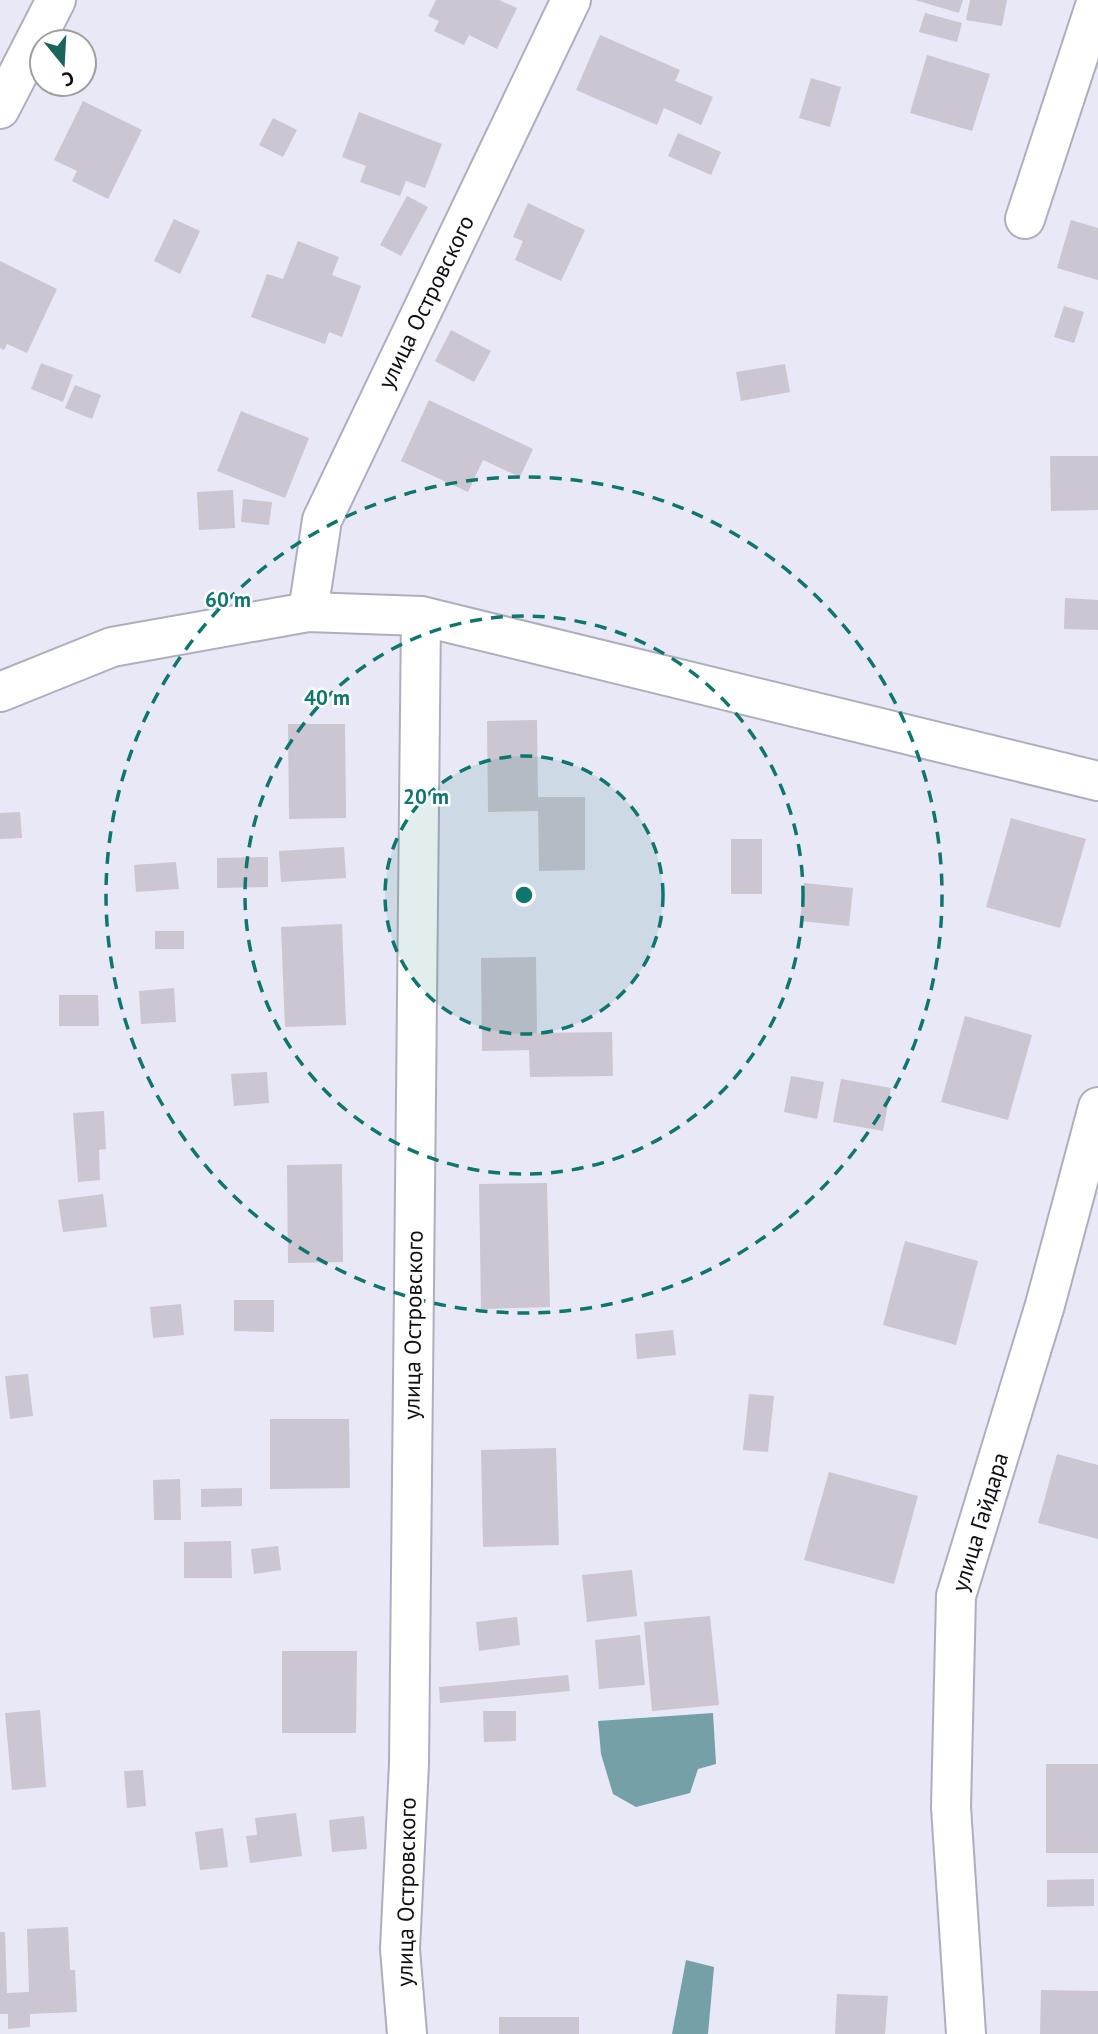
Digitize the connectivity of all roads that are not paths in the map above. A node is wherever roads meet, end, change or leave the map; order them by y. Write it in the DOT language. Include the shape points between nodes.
graph roads {
  1 [pos="56,0"];
  2 [pos="571,0"];
  3 [pos="1097,0"];
  4 [pos="0,109"];
  5 [pos="1026,219"];
  6 [pos="308,612"];
  7 [pos="421,616"];
  8 [pos="0,692"];
  9 [pos="1098,781"];
  10 [pos="1098,1107"];
  11 [pos="407,2034"];
  12 [pos="966,2034"];
  1 -- 4 [label="street"];
  2 -- 6 [label="street, улица Островского" via="322,520"];
  3 -- 5 [label="street"];
  6 -- 7 [label="street"];
  6 -- 8 [label="street" via="113,647"];
  7 -- 9 [label="street"];
  7 -- 11 [label="street, улица Островского" via="409,1764 400,1949"];
  10 -- 12 [label="street, улица Гайдара" via="1045,1305 956,1596 951,1807"];
}
